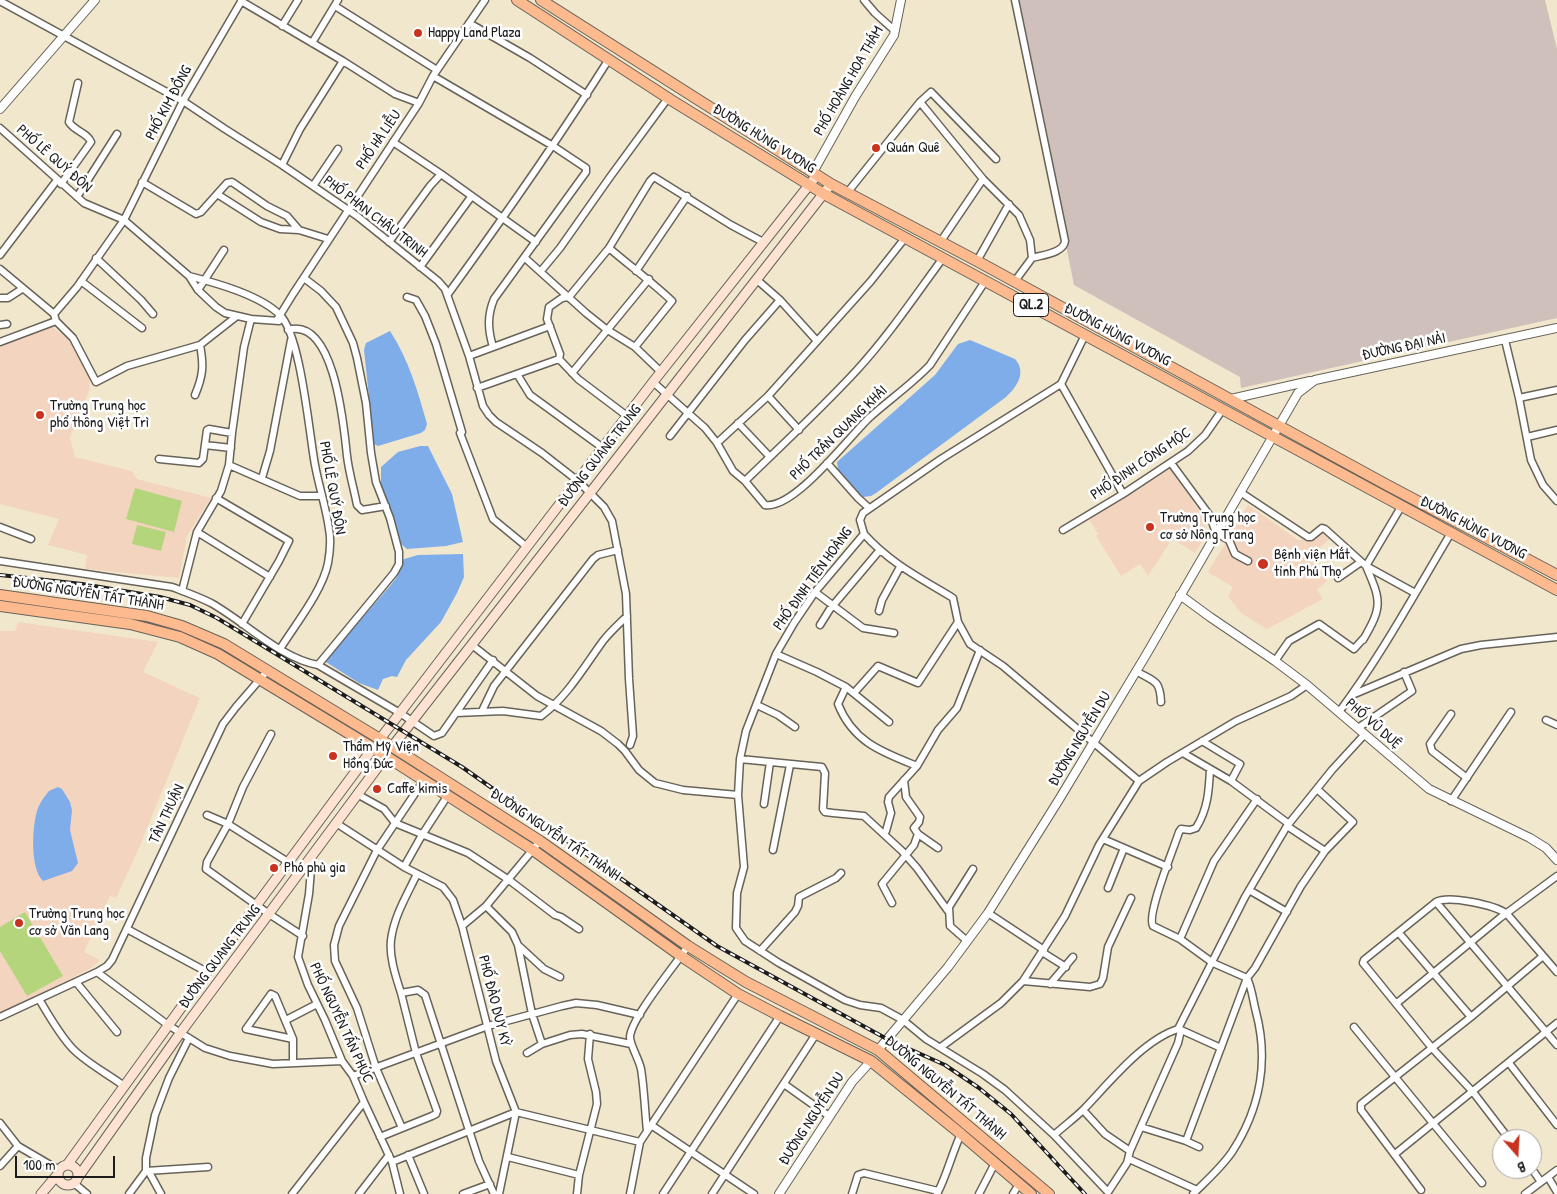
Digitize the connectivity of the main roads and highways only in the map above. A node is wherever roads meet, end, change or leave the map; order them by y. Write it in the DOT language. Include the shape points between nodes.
graph roads {
  1 [pos="517,0"];
  2 [pos="541,0"];
  3 [pos="561,12"];
  4 [pos="553,24"];
  5 [pos="815,174"];
  6 [pos="831,184"];
  7 [pos="810,186"];
  8 [pos="824,194"];
  9 [pos="838,202"];
  10 [pos="812,208"];
  11 [pos="1552,573"];
  12 [pos="1541,581"];
  13 [pos="1557,590"];
  14 [pos="0,595"];
  15 [pos="0,606"];
  16 [pos="380,739"];
  17 [pos="392,747"];
  18 [pos="373,748"];
  19 [pos="386,756"];
  20 [pos="335,799"];
  21 [pos="347,807"];
  22 [pos="500,815"];
  23 [pos="494,825"];
  24 [pos="786,1003"];
  25 [pos="779,1016"];
  26 [pos="964,1130"];
  27 [pos="61,1170"];
  28 [pos="74,1182"];
  29 [pos="41,1194"];
  30 [pos="62,1194"];
  31 [pos="1031,1194"];
  32 [pos="1049,1194"];
  1 -- 4 [label="main road, ĐƯỜNG HÙNG VƯƠNG / QL.2"];
  2 -- 3 [label="main road, ĐƯỜNG HÙNG VƯƠNG / QL.2"];
  3 -- 4 [label="main road"];
  3 -- 5 [label="main road, ĐƯỜNG HÙNG VƯƠNG / QL.2"];
  4 -- 7 [label="main road, ĐƯỜNG HÙNG VƯƠNG / QL.2"];
  5 -- 6 [label="main road, ĐƯỜNG HÙNG VƯƠNG / QL.2"];
  5 -- 7 [label="main road, ĐƯỜNG QUANG TRUNG"];
  6 -- 8 [label="main road, ĐƯỜNG QUANG TRUNG"];
  6 -- 11 [label="main road, ĐƯỜNG HÙNG VƯƠNG / QL.2"];
  7 -- 8 [label="main road, ĐƯỜNG HÙNG VƯƠNG / QL.2"];
  7 -- 16 [label="main road, ĐƯỜNG QUANG TRUNG" via="653,382"];
  8 -- 9 [label="main road, ĐƯỜNG HÙNG VƯƠNG / QL.2"];
  8 -- 10 [label="main road, ĐƯỜNG QUANG TRUNG"];
  9 -- 10 [label="main road" via="824,202"];
  9 -- 12 [label="main road, ĐƯỜNG HÙNG VƯƠNG / QL.2"];
  10 -- 17 [label="main road, ĐƯỜNG QUANG TRUNG"];
  11 -- 12 [label="main road"];
  12 -- 13 [label="main road, ĐƯỜNG HÙNG VƯƠNG / QL.2"];
  14 -- 16 [label="main road, ĐƯỜNG NGUYỄN TẤT THÀNH" via="132,613 204,634"];
  15 -- 18 [label="main road, ĐƯỜNG NGUYỄN TẤT THÀNH" via="130,624 180,637 212,650 261,678"];
  16 -- 17 [label="main road, ĐƯỜNG NGUYỄN TẤT THÀNH"];
  17 -- 22 [label="main road, ĐƯỜNG NGUYỄN TẤT THÀNH"];
  18 -- 19 [label="main road, ĐƯỜNG NGUYỄN TẤT THÀNH"];
  18 -- 20 [label="main road, ĐƯỜNG QUANG TRUNG"];
  19 -- 21 [label="main road, ĐƯỜNG QUANG TRUNG"];
  19 -- 23 [label="main road, ĐƯỜNG NGUYỄN TẤT THÀNH"];
  20 -- 21 [label="main road"];
  20 -- 27 [label="main road, ĐƯỜNG QUANG TRUNG"];
  21 -- 28 [label="main road, ĐƯỜNG QUANG TRUNG" via="185,1035"];
  22 -- 23 [label="main road"];
  22 -- 24 [label="main road, ĐƯỜNG NGUYỄN TẤT THÀNH" via="688,946"];
  23 -- 25 [label="main road, ĐƯỜNG NGUYỄN TẤT THÀNH" via="681,956 738,994"];
  24 -- 25 [label="main road"];
  24 -- 26 [label="main road, ĐƯỜNG NGUYỄN TẤT THÀNH" via="878,1050"];
  25 -- 26 [label="main road, ĐƯỜNG NGUYỄN TẤT THÀNH" via="870,1061"];
  26 -- 31 [label="main road, ĐƯỜNG NGUYỄN TẤT THÀNH"];
  26 -- 32 [label="main road, ĐƯỜNG NGUYỄN TẤT THÀNH"];
  27 -- 28 [label="main road" via="61,1183"];
  27 -- 28 [label="main road" via="75,1168"];
  27 -- 29 [label="main road, ĐƯỜNG QUANG TRUNG"];
  28 -- 30 [label="main road, ĐƯỜNG QUANG TRUNG"];
}
